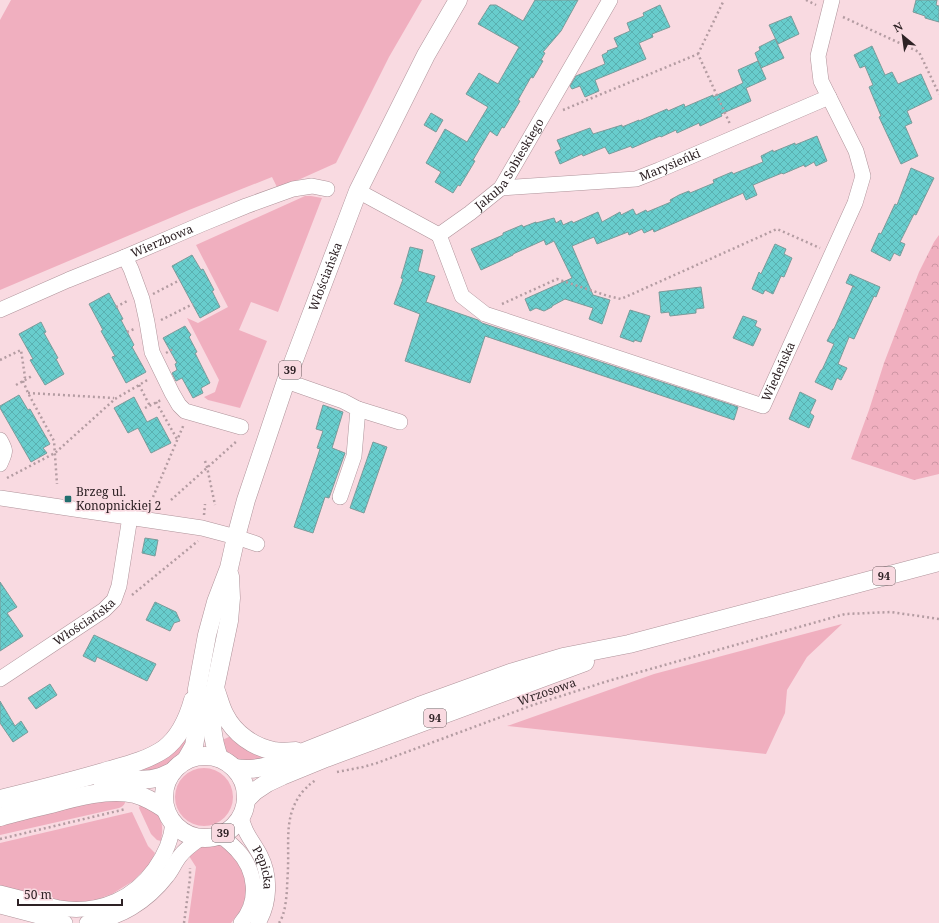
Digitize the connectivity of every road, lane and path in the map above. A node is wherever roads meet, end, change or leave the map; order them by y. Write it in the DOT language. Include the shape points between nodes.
graph roads {
  1 [pos="458,0"];
  2 [pos="610,0"];
  3 [pos="724,0"];
  4 [pos="830,5"];
  5 [pos="698,54"];
  6 [pos="939,94"];
  7 [pos="829,97"];
  8 [pos="541,119"];
  9 [pos="736,137"];
  10 [pos="501,188"];
  11 [pos="327,189"];
  12 [pos="358,191"];
  13 [pos="439,235"];
  14 [pos="832,254"];
  15 [pos="125,257"];
  16 [pos="180,280"];
  17 [pos="142,299"];
  18 [pos="193,304"];
  19 [pos="0,310"];
  20 [pos="484,313"];
  21 [pos="148,327"];
  22 [pos="0,360"];
  23 [pos="161,371"];
  24 [pos="32,376"];
  25 [pos="23,381"];
  26 [pos="286,381"];
  27 [pos="139,385"];
  28 [pos="16,386"];
  29 [pos="28,392"];
  30 [pos="115,398"];
  31 [pos="156,402"];
  32 [pos="150,406"];
  33 [pos="358,409"];
  34 [pos="185,411"];
  35 [pos="400,422"];
  36 [pos="242,432"];
  37 [pos="177,439"];
  38 [pos="0,440"];
  39 [pos="55,453"];
  40 [pos="205,461"];
  41 [pos="0,464"];
  42 [pos="207,468"];
  43 [pos="7,478"];
  44 [pos="57,484"];
  45 [pos="153,497"];
  46 [pos="340,497"];
  47 [pos="0,498"];
  48 [pos="171,500"];
  49 [pos="215,505"];
  50 [pos="130,517"];
  51 [pos="236,537"];
  52 [pos="200,540"];
  53 [pos="257,544"];
  54 [pos="939,562"];
  55 [pos="229,568"];
  56 [pos="114,600"];
  57 [pos="939,619"];
  58 [pos="629,644"];
  59 [pos="1,675"];
  60 [pos="196,690"];
  61 [pos="216,690"];
  62 [pos="307,750"];
  63 [pos="219,758"];
  64 [pos="186,760"];
  65 [pos="234,768"];
  66 [pos="172,772"];
  67 [pos="336,772"];
  68 [pos="317,780"];
  69 [pos="68,782"];
  70 [pos="0,799"];
  71 [pos="243,808"];
  72 [pos="128,809"];
  73 [pos="169,816"];
  74 [pos="0,817"];
  75 [pos="208,837"];
  76 [pos="0,839"];
  77 [pos="187,864"];
  78 [pos="0,893"];
  79 [pos="0,906"];
  80 [pos="66,923"];
  81 [pos="87,923"];
  82 [pos="184,923"];
  83 [pos="241,923"];
  84 [pos="258,923"];
  85 [pos="279,923"];
  1 -- 12 [label="main road, Włościańska / 39" via="426,55"];
  2 -- 8 [label="street, Jakuba Sobieskiego"];
  3 -- 5 [label="path"];
  4 -- 6 [label="path" via="919,52"];
  4 -- 7 [label="street, Wiedeńska" via="818,56 821,81"];
  5 -- 8 [label="path"];
  5 -- 9 [label="path"];
  7 -- 9 [label="street, Marysieńki"];
  7 -- 14 [label="street, Wiedeńska" via="856,151 863,176 855,203"];
  8 -- 10 [label="street, Jakuba Sobieskiego"];
  9 -- 10 [label="street, Marysieńki" via="636,179"];
  10 -- 13 [label="street, Jakuba Sobieskiego"];
  11 -- 15 [label="street, Wierzbowa" via="312,186 293,190 246,206"];
  12 -- 13 [label="street"];
  12 -- 26 [label="main road, Włościańska / 39"];
  13 -- 20 [label="street, Wiedeńska" via="462,296"];
  14 -- 20 [label="path" via="777,229 621,299 557,279"];
  14 -- 20 [label="street, Wiedeńska" via="763,406"];
  15 -- 17 [label="street"];
  15 -- 19 [label="street, Wierzbowa"];
  16 -- 17 [label="path"];
  17 -- 21 [label="street"];
  18 -- 21 [label="path"];
  21 -- 23 [label="street" via="152,352"];
  22 -- 25 [label="path" via="21,350 25,377"];
  23 -- 27 [label="path"];
  23 -- 34 [label="street" via="179,405"];
  24 -- 25 [label="path"];
  25 -- 28 [label="path"];
  25 -- 29 [label="path"];
  26 -- 33 [label="street" via="343,401"];
  26 -- 51 [label="main road, Włościańska / 39"];
  27 -- 30 [label="path"];
  27 -- 32 [label="path"];
  29 -- 30 [label="path"];
  29 -- 39 [label="path" via="54,441"];
  30 -- 39 [label="path"];
  31 -- 37 [label="path"];
  33 -- 35 [label="street"];
  33 -- 46 [label="street" via="354,456"];
  34 -- 36 [label="street"];
  34 -- 37 [label="path" via="186,418"];
  36 -- 42 [label="path"];
  37 -- 45 [label="path"];
  38 -- 41 [label="street" via="5,452"];
  39 -- 43 [label="path"];
  39 -- 44 [label="path"];
  40 -- 42 [label="path"];
  42 -- 48 [label="path"];
  42 -- 49 [label="path"];
  47 -- 50 [label="street"];
  50 -- 51 [label="street" via="202,528"];
  50 -- 56 [label="street, Włościańska" via="119,586"];
  51 -- 53 [label="street"];
  51 -- 55 [label="main road, Włościańska / 39"];
  52 -- 56 [label="path" via="123,602"];
  54 -- 58 [label="main road, 94"];
  55 -- 60 [label="main road, Włościańska / 39" via="207,635"];
  55 -- 61 [label="main road, Włościańska / 39" via="229,621"];
  56 -- 59 [label="street, Włościańska" via="104,610"];
  57 -- 67 [label="path, Wrzosowa" via="891,612 844,614 608,681 533,705 377,763"];
  58 -- 62 [label="main road, 94" via="563,657 513,672"];
  58 -- 71 [label="main road, 94" via="297,770 255,791"];
  60 -- 64 [label="main road, Włościańska / 39" via="196,734 194,746"];
  60 -- 69 [label="main road" via="181,730 165,748 136,762"];
  61 -- 62 [label="main road" via="226,718 244,738 275,752"];
  61 -- 63 [label="main road, Włościańska / 39" via="212,702 212,734"];
  62 -- 65 [label="main road, 94" via="257,769"];
  63 -- 64 [label="main road, 39" via="202,755"];
  63 -- 65 [label="main road, 39"];
  64 -- 66 [label="main road, 39"];
  65 -- 71 [label="main road, 39" via="240,774 246,791"];
  66 -- 69 [label="main road, 39" via="161,777 138,780 102,778"];
  66 -- 73 [label="main road, 39" via="164,790"];
  68 -- 85 [label="path" via="298,797 290,814 286,901"];
  69 -- 70 [label="main road, 39"];
  71 -- 75 [label="main road, 39" via="230,829"];
  71 -- 84 [label="street, Pępicka" via="243,826 260,854 266,873 266,905"];
  72 -- 76 [label="path"];
  73 -- 74 [label="main road, 39" via="149,799 134,794 103,793 67,799"];
  73 -- 75 [label="main road, 39" via="185,833"];
  73 -- 78 [label="street" via="172,832 162,858 146,879 117,901 90,908 67,909"];
  75 -- 81 [label="street" via="188,847 167,876 139,904 118,916"];
  75 -- 83 [label="street, Pępicka" via="225,840 246,860 250,869 254,886 253,897 250,910"];
  77 -- 82 [label="path" via="190,867 190,878"];
  79 -- 80 [label="street"];
}
